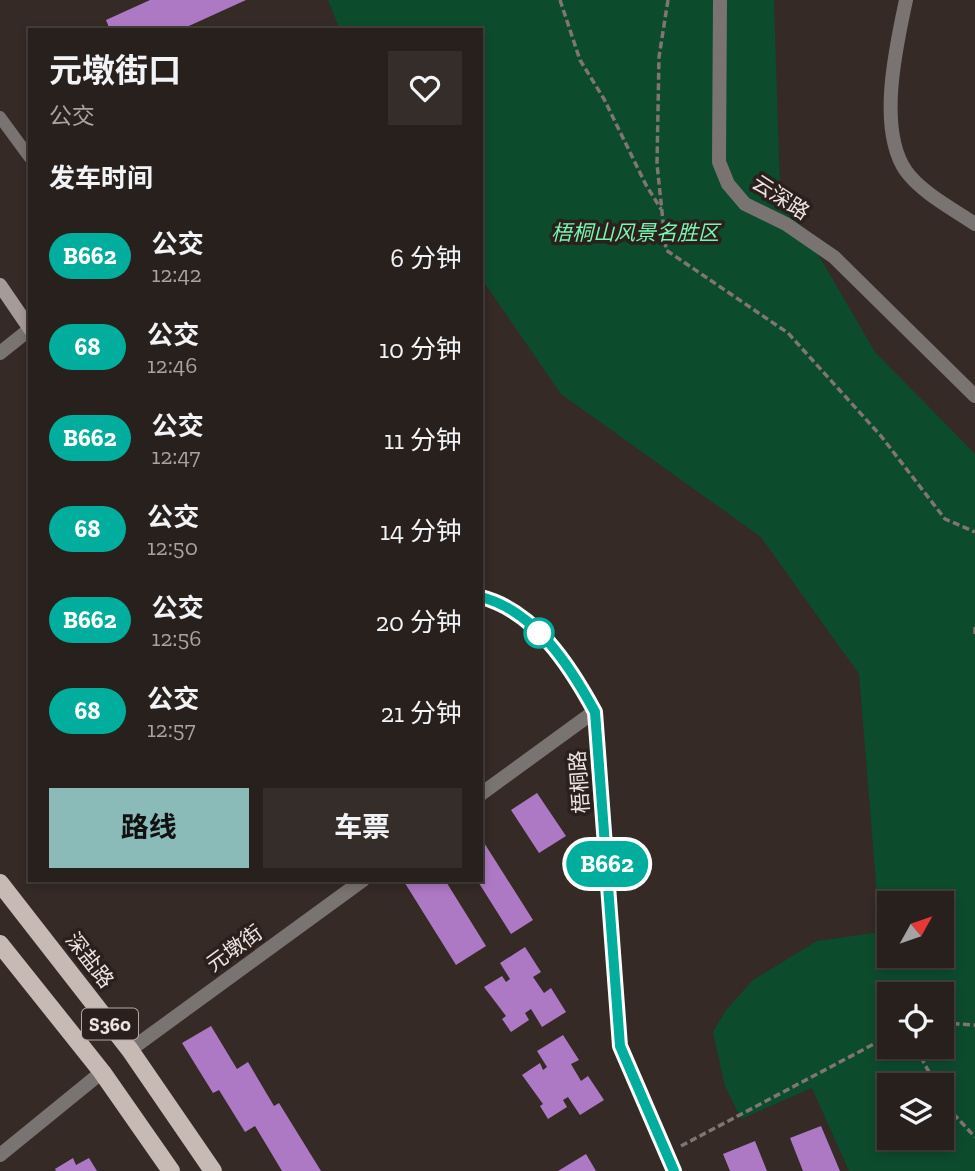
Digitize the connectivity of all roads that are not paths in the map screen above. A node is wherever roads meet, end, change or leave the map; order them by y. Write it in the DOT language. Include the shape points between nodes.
graph roads {
  1 [pos="720,0"];
  2 [pos="906,0"];
  3 [pos="0,117"];
  4 [pos="28,156"];
  5 [pos="975,224"];
  6 [pos="0,285"];
  7 [pos="28,326"];
  8 [pos="28,331"];
  9 [pos="0,353"];
  10 [pos="975,396"];
  11 [pos="483,598"];
  12 [pos="595,712"];
  13 [pos="483,793"];
  14 [pos="360,882"];
  15 [pos="0,883"];
  16 [pos="0,944"];
  17 [pos="130,1050"];
  18 [pos="102,1072"];
  19 [pos="0,1155"];
  20 [pos="171,1171"];
  21 [pos="213,1171"];
  22 [pos="674,1171"];
  1 -- 10 [label="street, 云深路" via="719,162 727,184 745,204 786,224 834,257"];
  2 -- 5 [label="street" via="892,81 895,147 906,171"];
  3 -- 4 [label="lane"];
  6 -- 7 [label="street"];
  8 -- 9 [label="street"];
  11 -- 12 [label="street, 梧桐路" via="520,616 546,639 576,676"];
  12 -- 13 [label="street"];
  12 -- 22 [label="street, 梧桐路" via="620,1046"];
  14 -- 17 [label="street, 元墩街"];
  15 -- 17 [label="main road, 深盐路 / S360"];
  16 -- 18 [label="main road, S360"];
  17 -- 21 [label="main road, 深盐路 / S360"];
  18 -- 19 [label="street"];
  18 -- 20 [label="main road, S360"];
}
